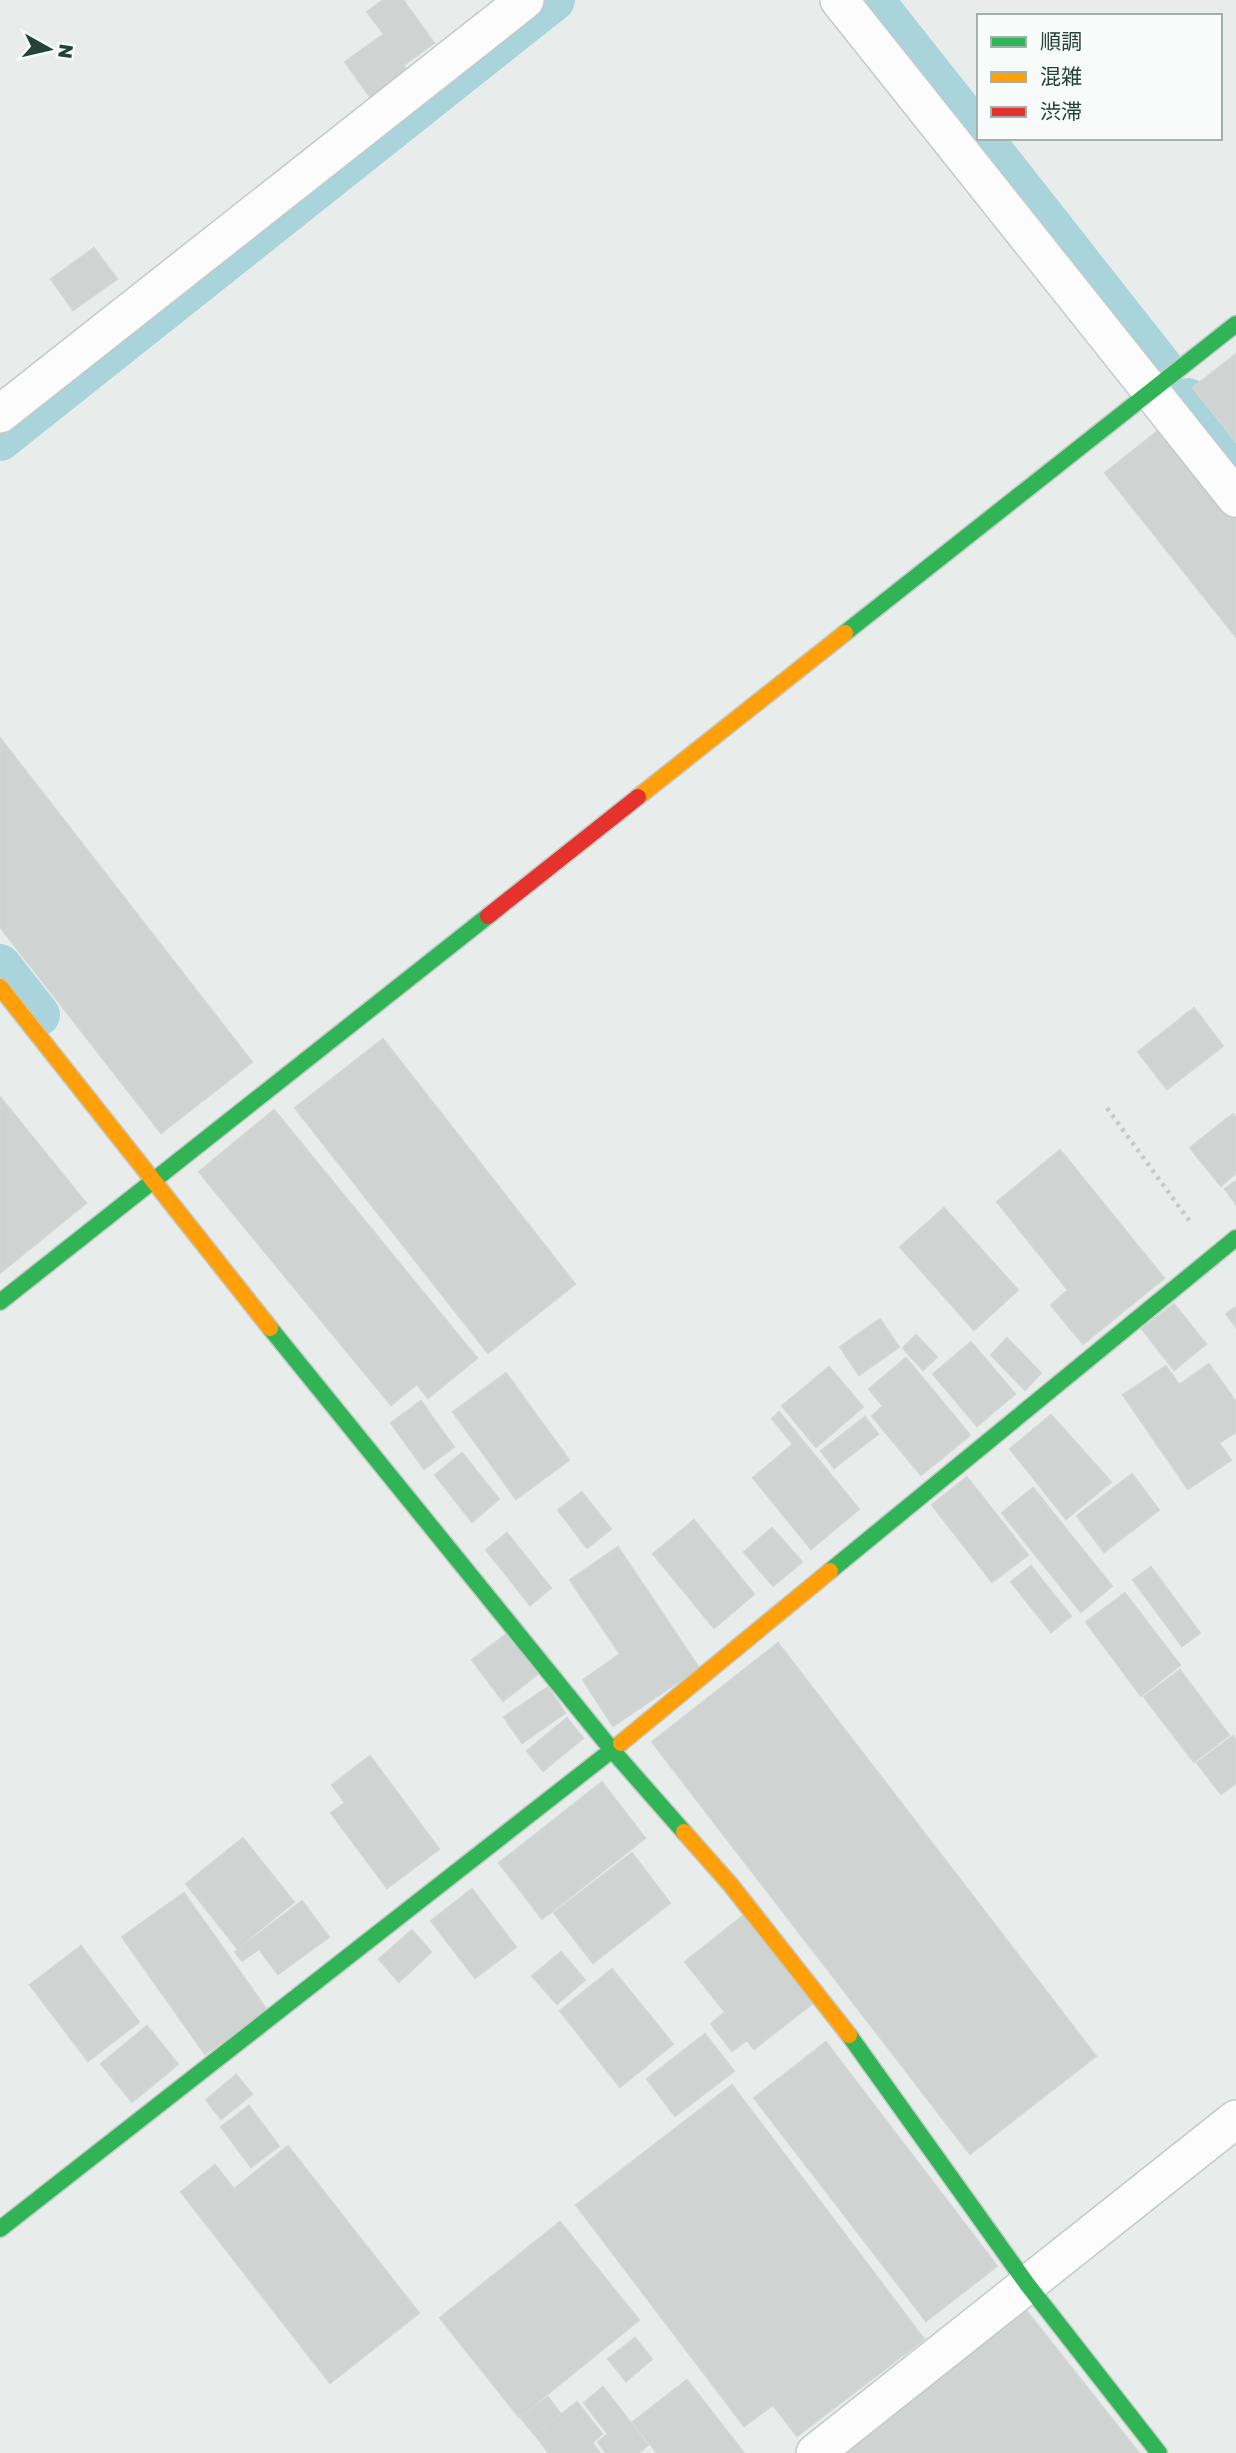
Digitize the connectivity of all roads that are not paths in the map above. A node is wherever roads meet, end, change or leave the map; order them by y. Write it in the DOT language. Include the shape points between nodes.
graph roads {
  1 [pos="525,0"];
  2 [pos="839,0"];
  3 [pos="1236,324"];
  4 [pos="1150,392"];
  5 [pos="0,414"];
  6 [pos="1236,498"];
  7 [pos="0,987"];
  8 [pos="151,1182"];
  9 [pos="1236,1238"];
  10 [pos="0,1302"];
  11 [pos="612,1750"];
  12 [pos="1236,2119"];
  13 [pos="0,2229"];
  14 [pos="1035,2278"];
  15 [pos="815,2453"];
  16 [pos="1160,2453"];
  1 -- 5 [label="street"];
  2 -- 4 [label="street"];
  3 -- 4 [label="street"];
  4 -- 6 [label="street"];
  4 -- 8 [label="street"];
  7 -- 8 [label="street"];
  8 -- 10 [label="street"];
  8 -- 11 [label="street"];
  9 -- 11 [label="street"];
  11 -- 13 [label="street"];
  11 -- 14 [label="street" via="825,2001"];
  12 -- 14 [label="street"];
  14 -- 15 [label="street"];
  14 -- 16 [label="street"];
}
